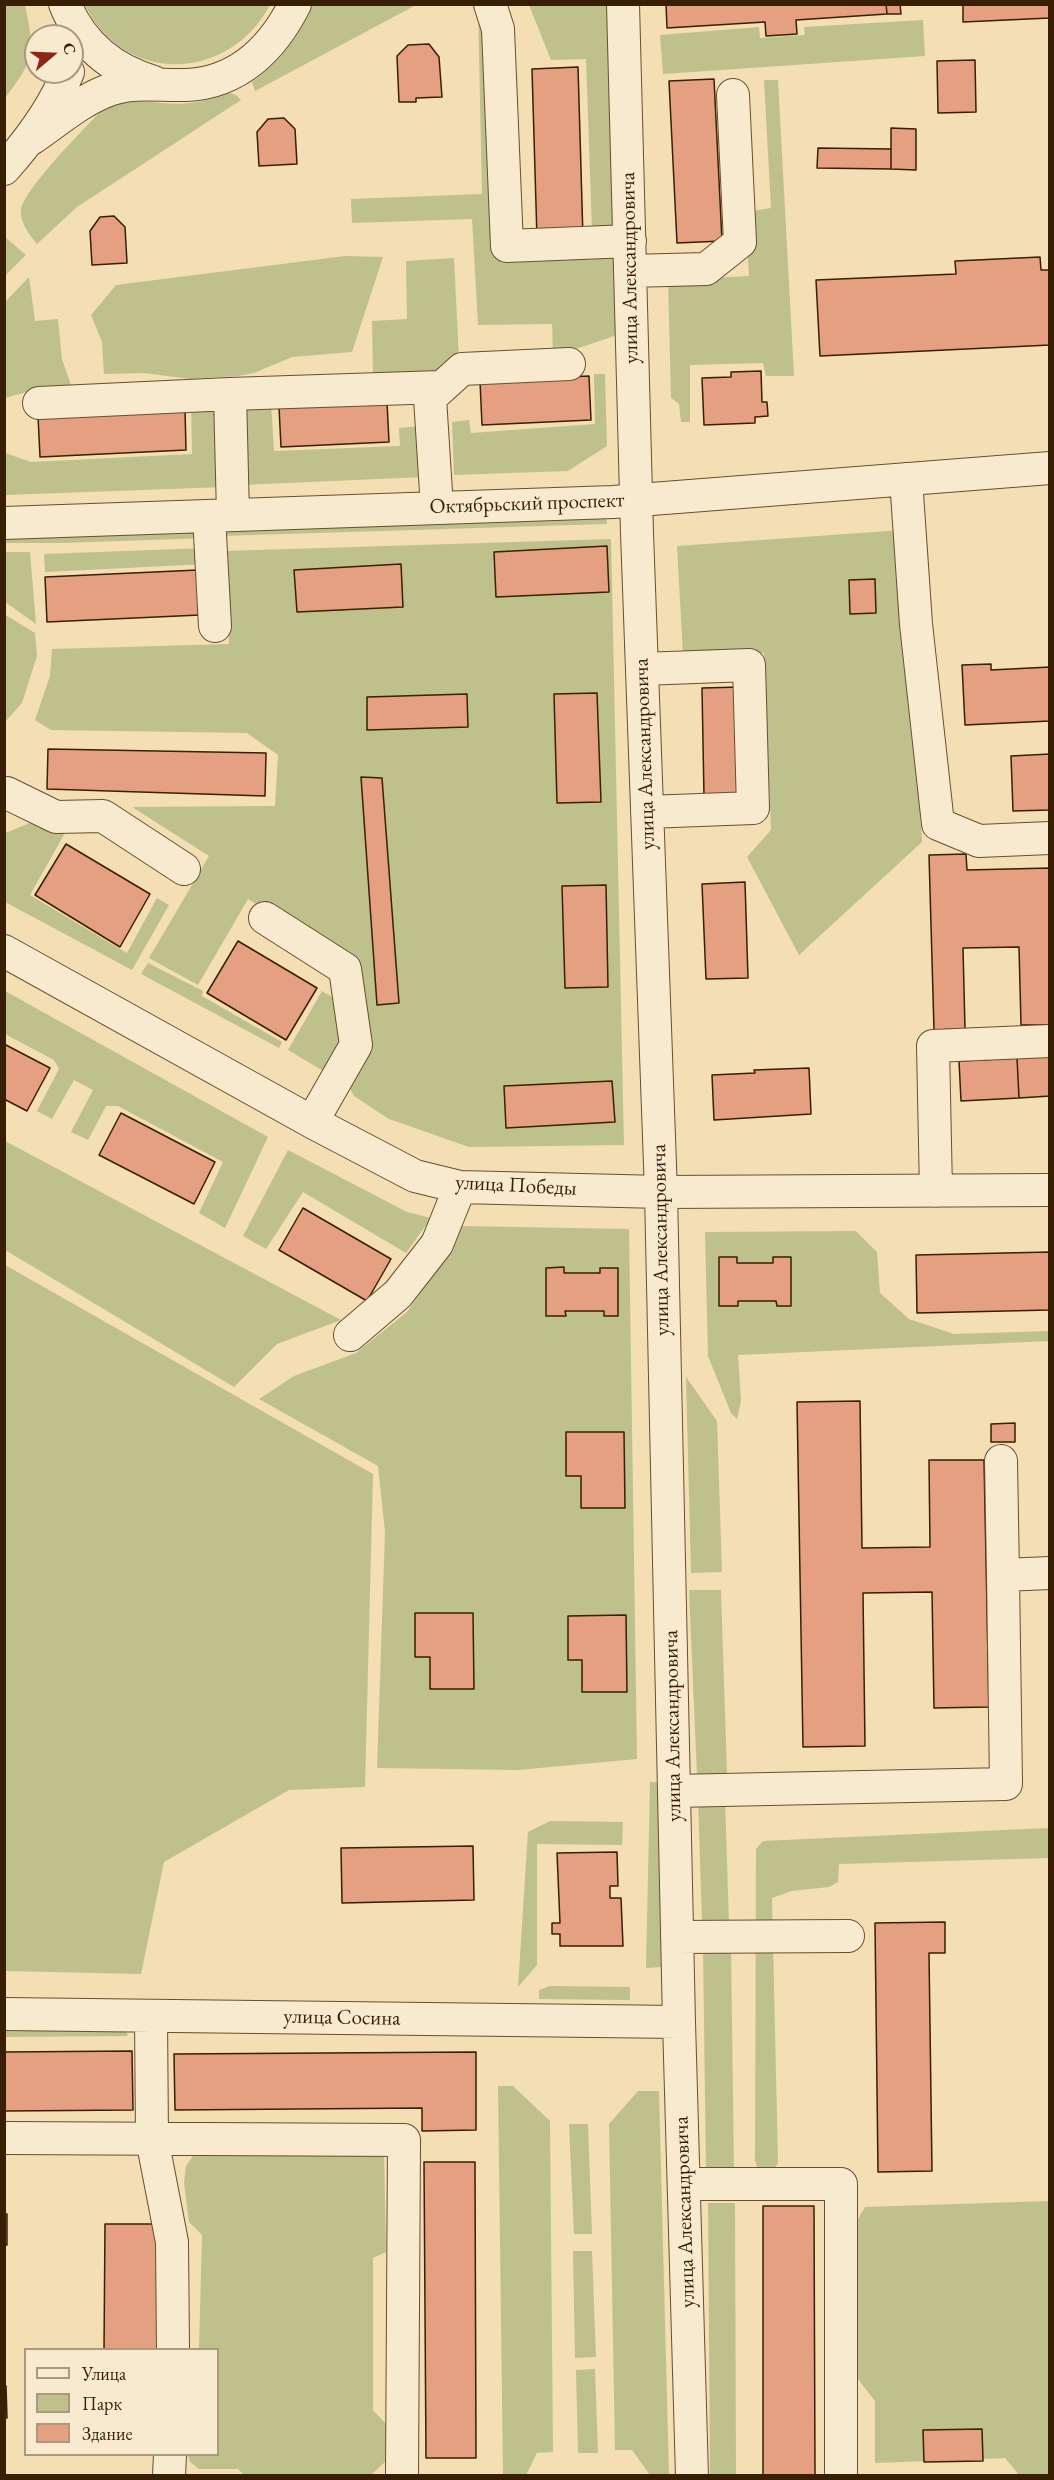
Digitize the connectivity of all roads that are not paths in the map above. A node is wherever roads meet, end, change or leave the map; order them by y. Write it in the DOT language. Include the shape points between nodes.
graph roads {
  1 [pos="490,4"];
  2 [pos="623,4"];
  3 [pos="295,5"];
  4 [pos="69,20"];
  5 [pos="158,83"];
  6 [pos="62,84"];
  7 [pos="733,95"];
  8 [pos="31,139"];
  9 [pos="4,169"];
  10 [pos="630,256"];
  11 [pos="569,364"];
  12 [pos="441,387"];
  13 [pos="230,394"];
  14 [pos="39,403"];
  15 [pos="1050,468"];
  16 [pos="906,480"];
  17 [pos="636,500"];
  18 [pos="437,508"];
  19 [pos="221,515"];
  20 [pos="4,523"];
  21 [pos="215,626"];
  22 [pos="642,669"];
  23 [pos="5,794"];
  24 [pos="647,812"];
  25 [pos="1050,838"];
  26 [pos="184,869"];
  27 [pos="265,918"];
  28 [pos="4,951"];
  29 [pos="1050,1041"];
  30 [pos="312,1122"];
  31 [pos="460,1187"];
  32 [pos="1050,1190"];
  33 [pos="936,1191"];
  34 [pos="661,1192"];
  35 [pos="350,1335"];
  36 [pos="1001,1461"];
  37 [pos="1050,1573"];
  38 [pos="1003,1575"];
  39 [pos="674,1791"];
  40 [pos="848,1935"];
  41 [pos="677,1937"];
  42 [pos="4,2014"];
  43 [pos="151,2016"];
  44 [pos="679,2022"];
  45 [pos="4,2138"];
  46 [pos="152,2139"];
  47 [pos="684,2184"];
  48 [pos="173,2348"];
  49 [pos="170,2456"];
  50 [pos="169,2475"];
  51 [pos="402,2475"];
  52 [pos="692,2475"];
  53 [pos="841,2475"];
  1 -- 10 [label="street" via="498,29 507,246"];
  2 -- 10 [label="street, улица Александровича"];
  3 -- 5 [label="street" via="263,52 241,69 187,85"];
  4 -- 5 [label="street" via="108,61 132,75"];
  5 -- 8 [label="street" via="108,90"];
  6 -- 8 [label="street"];
  7 -- 10 [label="street" via="740,242 706,269"];
  8 -- 9 [label="street"];
  10 -- 17 [label="street, улица Александровича"];
  11 -- 12 [label="street" via="462,369"];
  12 -- 13 [label="street"];
  12 -- 18 [label="street" via="430,398"];
  13 -- 14 [label="street"];
  13 -- 19 [label="street"];
  15 -- 16 [label="street, Октябрьский проспект"];
  16 -- 17 [label="street, Октябрьский проспект"];
  16 -- 25 [label="street" via="916,624 938,824 979,841"];
  17 -- 18 [label="street, Октябрьский проспект"];
  17 -- 22 [label="street, улица Александровича"];
  18 -- 19 [label="street, Октябрьский проспект"];
  19 -- 20 [label="street, Октябрьский проспект"];
  19 -- 21 [label="street"];
  22 -- 24 [label="street, улица Александровича"];
  22 -- 24 [label="street" via="749,665 753,808"];
  23 -- 26 [label="street" via="56,817 103,816"];
  24 -- 34 [label="street, улица Александровича"];
  27 -- 30 [label="street" via="345,969 356,1045"];
  28 -- 30 [label="street, улица Победы"];
  29 -- 33 [label="street" via="933,1046"];
  30 -- 31 [label="street, улица Победы" via="415,1176"];
  31 -- 34 [label="street, улица Победы"];
  31 -- 35 [label="street" via="437,1244 398,1294"];
  32 -- 33 [label="street, улица Победы"];
  33 -- 34 [label="street, улица Победы"];
  34 -- 39 [label="street, улица Александровича"];
  36 -- 38 [label="street"];
  37 -- 38 [label="street"];
  38 -- 39 [label="street" via="1006,1784"];
  39 -- 41 [label="street, улица Александровича"];
  40 -- 41 [label="street"];
  41 -- 44 [label="street, улица Александровича"];
  42 -- 43 [label="street, улица Сосина"];
  43 -- 44 [label="street, улица Сосина"];
  43 -- 46 [label="street"];
  44 -- 47 [label="street, улица Александровича"];
  45 -- 46 [label="street"];
  46 -- 48 [label="street" via="172,2242"];
  46 -- 51 [label="street" via="404,2140"];
  47 -- 52 [label="street, улица Александровича"];
  47 -- 53 [label="street" via="840,2184"];
  49 -- 50 [label="street"];
}
